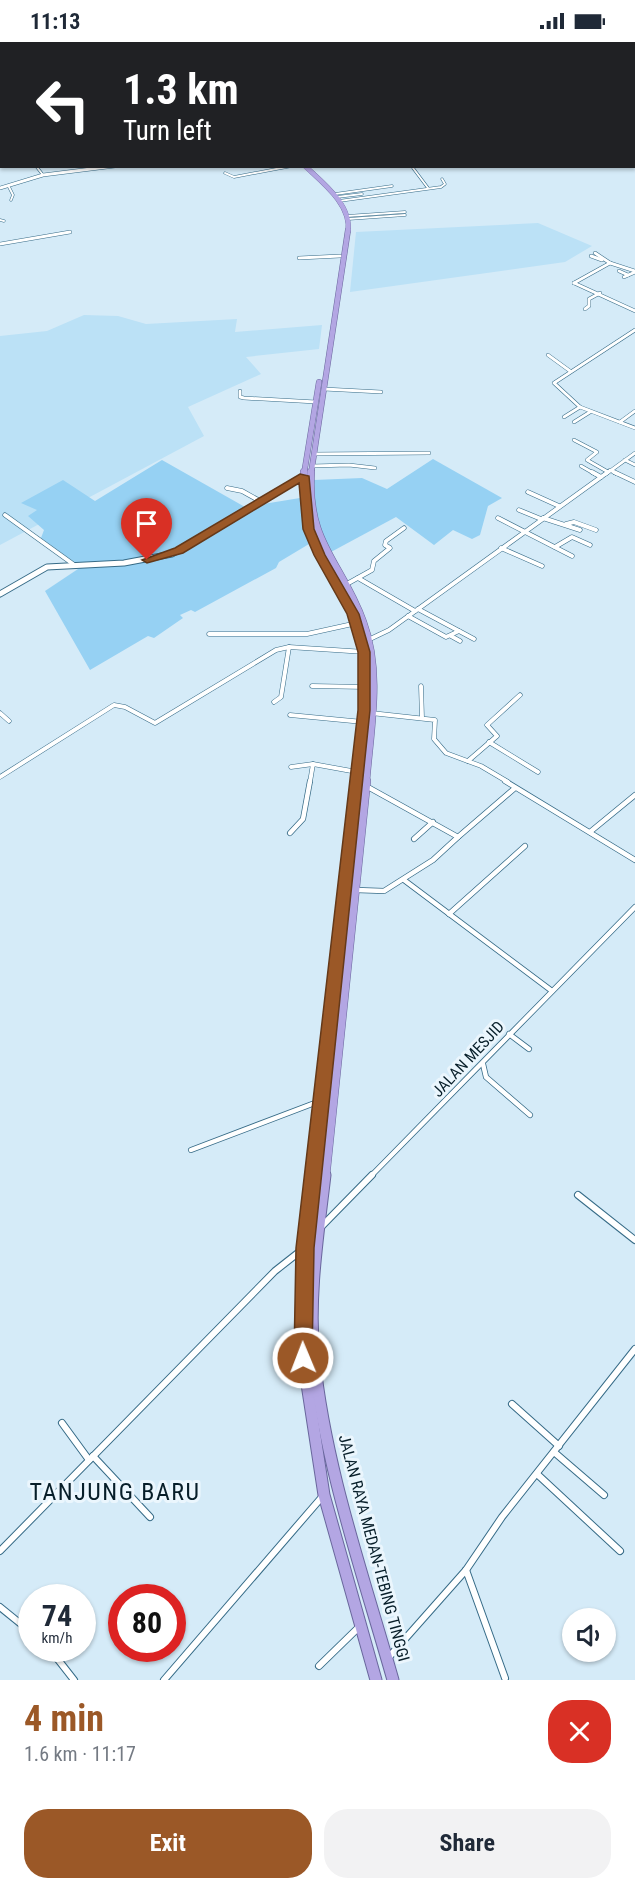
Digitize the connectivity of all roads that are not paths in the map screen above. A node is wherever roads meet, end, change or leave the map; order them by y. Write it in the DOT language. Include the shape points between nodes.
graph roads {
  1 [pos="38,168"];
  2 [pos="99,168"];
  3 [pos="281,168"];
  4 [pos="302,168"];
  5 [pos="306,168"];
  6 [pos="413,168"];
  7 [pos="225,173"];
  8 [pos="43,175"];
  9 [pos="442,179"];
  10 [pos="392,186"];
  11 [pos="9,187"];
  12 [pos="0,188"];
  13 [pos="428,188"];
  14 [pos="368,193"];
  15 [pos="337,197"];
  16 [pos="11,200"];
  17 [pos="405,214"];
  18 [pos="347,218"];
  19 [pos="70,232"];
  20 [pos="0,244"];
  21 [pos="595,253"];
  22 [pos="340,256"];
  23 [pos="591,256"];
  24 [pos="299,258"];
  25 [pos="602,260"];
  26 [pos="610,263"];
  27 [pos="619,271"];
  28 [pos="635,271"];
  29 [pos="628,275"];
  30 [pos="624,277"];
  31 [pos="600,293"];
  32 [pos="585,309"];
  33 [pos="635,311"];
  34 [pos="635,330"];
  35 [pos="548,355"];
  36 [pos="570,371"];
  37 [pos="324,389"];
  38 [pos="240,391"];
  39 [pos="381,392"];
  40 [pos="316,402"];
  41 [pos="580,407"];
  42 [pos="635,411"];
  43 [pos="590,412"];
  44 [pos="564,417"];
  45 [pos="574,422"];
  46 [pos="620,422"];
  47 [pos="635,428"];
  48 [pos="574,440"];
  49 [pos="429,453"];
  50 [pos="635,453"];
  51 [pos="314,454"];
  52 [pos="625,460"];
  53 [pos="635,465"];
  54 [pos="312,466"];
  55 [pos="581,466"];
  56 [pos="375,468"];
  57 [pos="609,471"];
  58 [pos="304,476"];
  59 [pos="601,477"];
  60 [pos="635,482"];
  61 [pos="227,488"];
  62 [pos="528,492"];
  63 [pos="260,501"];
  64 [pos="559,506"];
  65 [pos="519,510"];
  66 [pos="5,515"];
  67 [pos="498,518"];
  68 [pos="542,518"];
  69 [pos="566,524"];
  70 [pos="404,528"];
  71 [pos="580,530"];
  72 [pos="596,530"];
  73 [pos="524,531"];
  74 [pos="590,545"];
  75 [pos="555,547"];
  76 [pos="501,548"];
  77 [pos="572,556"];
  78 [pos="73,564"];
  79 [pos="542,566"];
  80 [pos="358,578"];
  81 [pos="345,585"];
  82 [pos="0,594"];
  83 [pos="417,610"];
  84 [pos="408,616"];
  85 [pos="357,623"];
  86 [pos="459,631"];
  87 [pos="209,634"];
  88 [pos="451,636"];
  89 [pos="474,639"];
  90 [pos="368,640"];
  91 [pos="460,641"];
  92 [pos="289,647"];
  93 [pos="367,652"];
  94 [pos="312,686"];
  95 [pos="421,686"];
  96 [pos="366,687"];
  97 [pos="520,695"];
  98 [pos="274,702"];
  99 [pos="0,713"];
  100 [pos="371,713"];
  101 [pos="290,715"];
  102 [pos="422,718"];
  103 [pos="9,721"];
  104 [pos="363,722"];
  105 [pos="489,742"];
  106 [pos="468,761"];
  107 [pos="313,764"];
  108 [pos="291,767"];
  109 [pos="357,772"];
  110 [pos="538,772"];
  111 [pos="0,777"];
  112 [pos="364,785"];
  113 [pos="515,788"];
  114 [pos="635,795"];
  115 [pos="433,822"];
  116 [pos="590,832"];
  117 [pos="290,833"];
  118 [pos="458,837"];
  119 [pos="414,839"];
  120 [pos="525,846"];
  121 [pos="635,860"];
  122 [pos="352,861"];
  123 [pos="404,880"];
  124 [pos="356,890"];
  125 [pos="635,907"];
  126 [pos="449,914"];
  127 [pos="552,991"];
  128 [pos="509,1034"];
  129 [pos="528,1049"];
  130 [pos="483,1064"];
  131 [pos="322,1100"];
  132 [pos="530,1115"];
  133 [pos="191,1150"];
  134 [pos="578,1195"];
  135 [pos="320,1229"];
  136 [pos="635,1240"];
  137 [pos="305,1248"];
  138 [pos="635,1349"];
  139 [pos="512,1404"];
  140 [pos="62,1423"];
  141 [pos="556,1449"];
  142 [pos="91,1458"];
  143 [pos="537,1474"];
  144 [pos="324,1495"];
  145 [pos="604,1495"];
  146 [pos="150,1517"];
  147 [pos="0,1551"];
  148 [pos="620,1551"];
  149 [pos="466,1570"];
  150 [pos="0,1607"];
  151 [pos="18,1622"];
  152 [pos="361,1625"];
  153 [pos="387,1659"];
  154 [pos="60,1662"];
  155 [pos="319,1666"];
  156 [pos="505,1678"];
  157 [pos="74,1680"];
  158 [pos="164,1680"];
  159 [pos="376,1680"];
  160 [pos="393,1680"];
  1 -- 8 [label="street"];
  2 -- 8 [label="street"];
  3 -- 7 [label="street" via="234,177"];
  4 -- 22 [label="highway, JALAN RAYA MEDAN-TEBING TINGGI" via="342,212 345,230"];
  5 -- 15 [label="highway"];
  6 -- 13 [label="street"];
  8 -- 11 [label="street"];
  9 -- 13 [label="street" via="444,186"];
  10 -- 15 [label="street"];
  11 -- 12 [label="street"];
  11 -- 16 [label="street"];
  13 -- 15 [label="street"];
  14 -- 15 [label="street"];
  15 -- 18 [label="highway"];
  17 -- 18 [label="street"];
  18 -- 37 [label="highway, JALAN RAYA MEDAN-TEBING TINGGI" via="346,249"];
  19 -- 20 [label="street"];
  21 -- 25 [label="street"];
  22 -- 24 [label="street"];
  22 -- 40 [label="highway, JALAN RAYA MEDAN-TEBING TINGGI"];
  23 -- 25 [label="street"];
  25 -- 26 [label="street"];
  26 -- 28 [label="street"];
  26 -- 31 [label="street" via="574,283"];
  27 -- 29 [label="street"];
  28 -- 29 [label="street"];
  29 -- 30 [label="street"];
  31 -- 32 [label="street" via="589,299"];
  31 -- 33 [label="street"];
  34 -- 36 [label="street"];
  35 -- 36 [label="street"];
  36 -- 41 [label="street" via="554,383"];
  37 -- 39 [label="street"];
  37 -- 51 [label="highway, JALAN RAYA MEDAN-TEBING TINGGI"];
  38 -- 40 [label="street" via="244,398"];
  40 -- 58 [label="highway, JALAN RAYA MEDAN-TEBING TINGGI"];
  41 -- 43 [label="street"];
  41 -- 44 [label="street"];
  42 -- 46 [label="street"];
  43 -- 45 [label="street"];
  43 -- 46 [label="street"];
  46 -- 47 [label="street"];
  48 -- 57 [label="street" via="597,452 587,460"];
  49 -- 51 [label="street"];
  50 -- 52 [label="street"];
  51 -- 54 [label="highway, JALAN RAYA MEDAN-TEBING TINGGI"];
  52 -- 53 [label="street"];
  52 -- 57 [label="street"];
  54 -- 56 [label="street"];
  54 -- 81 [label="highway, JALAN RAYA MEDAN-TEBING TINGGI" via="314,524"];
  55 -- 59 [label="street"];
  57 -- 59 [label="street"];
  57 -- 60 [label="street"];
  58 -- 63 [label="street"];
  58 -- 85 [label="highway, JALAN RAYA MEDAN-TEBING TINGGI" via="308,529"];
  59 -- 64 [label="street"];
  61 -- 63 [label="street" via="242,490"];
  62 -- 64 [label="street"];
  63 -- 78 [label="street" via="172,554 124,563"];
  64 -- 68 [label="street"];
  65 -- 68 [label="street"];
  66 -- 78 [label="street"];
  67 -- 73 [label="street"];
  68 -- 69 [label="street" via="556,526"];
  68 -- 73 [label="street"];
  69 -- 71 [label="street"];
  69 -- 72 [label="street" via="574,522"];
  70 -- 80 [label="street" via="386,541 390,548 374,561 372,570"];
  73 -- 75 [label="street"];
  73 -- 76 [label="street"];
  74 -- 75 [label="street" via="572,537"];
  75 -- 77 [label="street"];
  76 -- 79 [label="street"];
  76 -- 83 [label="street"];
  78 -- 82 [label="street" via="47,567"];
  80 -- 81 [label="street"];
  80 -- 83 [label="street"];
  81 -- 90 [label="highway, JALAN RAYA MEDAN-TEBING TINGGI"];
  83 -- 84 [label="street"];
  83 -- 86 [label="street"];
  84 -- 88 [label="street" via="446,638"];
  84 -- 90 [label="street"];
  85 -- 87 [label="street" via="307,634"];
  85 -- 93 [label="highway, JALAN RAYA MEDAN-TEBING TINGGI"];
  86 -- 88 [label="street"];
  86 -- 89 [label="street"];
  88 -- 91 [label="street"];
  90 -- 93 [label="highway, JALAN RAYA MEDAN-TEBING TINGGI"];
  92 -- 93 [label="street"];
  92 -- 98 [label="street" via="281,697"];
  92 -- 111 [label="street" via="271,652 159,722 148,722 122,705 108,708"];
  93 -- 96 [label="highway, JALAN RAYA MEDAN-TEBING TINGGI"];
  93 -- 100 [label="highway, JALAN RAYA MEDAN-TEBING TINGGI" via="374,686"];
  94 -- 96 [label="street"];
  95 -- 102 [label="street"];
  96 -- 104 [label="highway, JALAN RAYA MEDAN-TEBING TINGGI"];
  97 -- 105 [label="street" via="487,725 497,736"];
  99 -- 103 [label="street"];
  100 -- 102 [label="street"];
  100 -- 112 [label="highway, JALAN RAYA MEDAN-TEBING TINGGI"];
  101 -- 104 [label="street"];
  102 -- 106 [label="street" via="435,720 434,739 445,752"];
  104 -- 109 [label="highway, JALAN RAYA MEDAN-TEBING TINGGI"];
  105 -- 106 [label="street"];
  105 -- 110 [label="street"];
  106 -- 113 [label="street"];
  107 -- 108 [label="street"];
  107 -- 109 [label="street"];
  107 -- 117 [label="street" via="303,819"];
  109 -- 122 [label="highway, JALAN RAYA MEDAN-TEBING TINGGI"];
  112 -- 115 [label="street"];
  112 -- 122 [label="highway, JALAN RAYA MEDAN-TEBING TINGGI"];
  113 -- 116 [label="street"];
  113 -- 118 [label="street"];
  114 -- 116 [label="street"];
  115 -- 118 [label="street"];
  115 -- 119 [label="street"];
  116 -- 121 [label="street"];
  118 -- 123 [label="street"];
  120 -- 126 [label="street"];
  122 -- 124 [label="highway, JALAN RAYA MEDAN-TEBING TINGGI"];
  122 -- 131 [label="highway, JALAN RAYA MEDAN-TEBING TINGGI"];
  123 -- 124 [label="street" via="384,891"];
  123 -- 126 [label="street"];
  124 -- 135 [label="highway, JALAN RAYA MEDAN-TEBING TINGGI"];
  125 -- 127 [label="street, JALAN MESJID"];
  126 -- 127 [label="street"];
  127 -- 128 [label="street, JALAN MESJID"];
  128 -- 129 [label="street"];
  128 -- 130 [label="street, JALAN MESJID"];
  130 -- 132 [label="street" via="486,1077"];
  130 -- 135 [label="street, JALAN MESJID"];
  131 -- 133 [label="street"];
  131 -- 137 [label="highway, JALAN RAYA MEDAN-TEBING TINGGI"];
  134 -- 136 [label="street"];
  135 -- 153 [label="highway, JALAN RAYA MEDAN-TEBING TINGGI" via="312,1314 320,1400 341,1499"];
  137 -- 142 [label="street" via="275,1271"];
  137 -- 144 [label="highway, JALAN RAYA MEDAN-TEBING TINGGI" via="303,1358"];
  138 -- 141 [label="street"];
  139 -- 141 [label="street"];
  140 -- 142 [label="street"];
  141 -- 143 [label="street"];
  141 -- 145 [label="street"];
  142 -- 146 [label="street"];
  142 -- 147 [label="street"];
  143 -- 148 [label="street"];
  143 -- 149 [label="street"];
  144 -- 152 [label="highway, JALAN RAYA MEDAN-TEBING TINGGI"];
  144 -- 158 [label="street"];
  149 -- 153 [label="street"];
  149 -- 156 [label="street"];
  150 -- 151 [label="street"];
  152 -- 155 [label="street"];
  152 -- 159 [label="highway, JALAN RAYA MEDAN-TEBING TINGGI"];
  153 -- 160 [label="highway, JALAN RAYA MEDAN-TEBING TINGGI"];
  154 -- 157 [label="street"];
}
